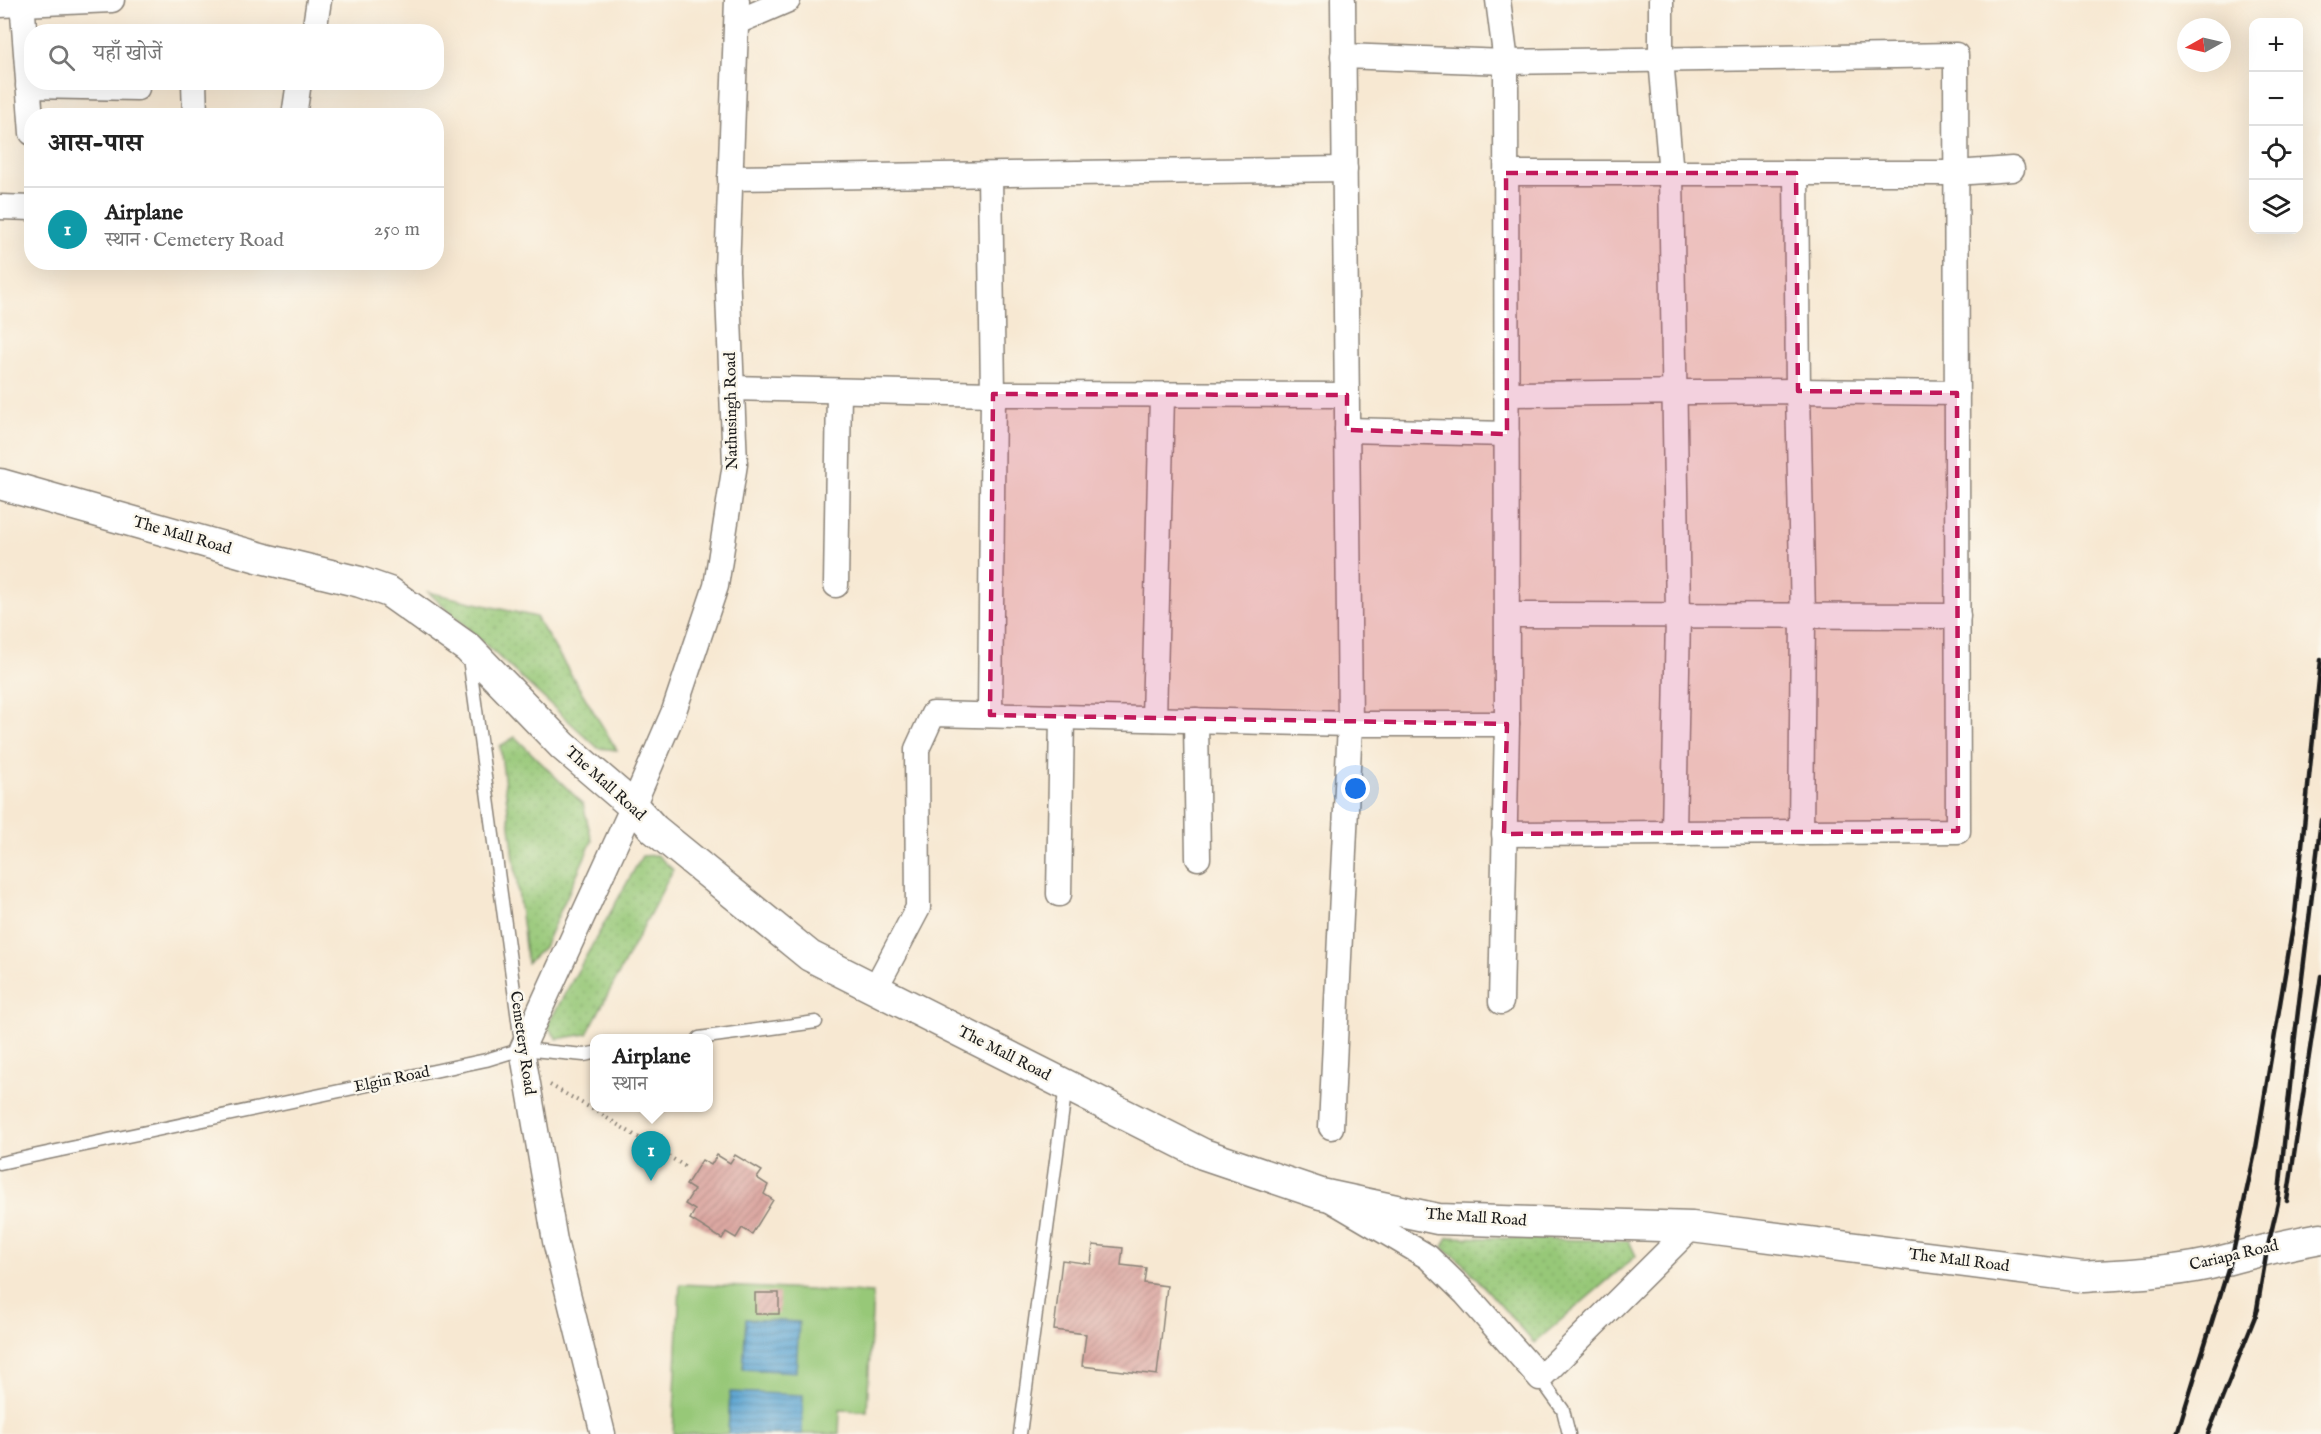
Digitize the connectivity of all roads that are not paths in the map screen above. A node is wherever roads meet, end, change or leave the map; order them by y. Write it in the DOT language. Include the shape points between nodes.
graph roads {
  1 [pos="112,0"];
  2 [pos="319,0"];
  3 [pos="788,0"];
  4 [pos="1343,0"];
  5 [pos="1498,0"];
  6 [pos="1662,0"];
  7 [pos="14,4"];
  8 [pos="737,11"];
  9 [pos="315,24"];
  10 [pos="1343,56"];
  11 [pos="1661,59"];
  12 [pos="1506,62"];
  13 [pos="24,63"];
  14 [pos="28,90"];
  15 [pos="194,90"];
  16 [pos="296,90"];
  17 [pos="30,108"];
  18 [pos="195,108"];
  19 [pos="295,108"];
  20 [pos="1345,169"];
  21 [pos="2012,169"];
  22 [pos="1506,173"];
  23 [pos="1797,173"];
  24 [pos="1956,173"];
  25 [pos="1671,174"];
  26 [pos="990,175"];
  27 [pos="730,178"];
  28 [pos="0,207"];
  29 [pos="24,208"];
  30 [pos="732,388"];
  31 [pos="839,391"];
  32 [pos="1674,392"];
  33 [pos="1798,392"];
  34 [pos="1957,393"];
  35 [pos="993,394"];
  36 [pos="1506,394"];
  37 [pos="1347,395"];
  38 [pos="1162,396"];
  39 [pos="1347,430"];
  40 [pos="1507,434"];
  41 [pos="0,484"];
  42 [pos="836,585"];
  43 [pos="1507,615"];
  44 [pos="1678,615"];
  45 [pos="1803,616"];
  46 [pos="1958,616"];
  47 [pos="468,648"];
  48 [pos="990,716"];
  49 [pos="1062,717"];
  50 [pos="1154,719"];
  51 [pos="1196,720"];
  52 [pos="1350,724"];
  53 [pos="1507,724"];
  54 [pos="633,806"];
  55 [pos="1674,833"];
  56 [pos="1801,833"];
  57 [pos="1504,834"];
  58 [pos="1198,858"];
  59 [pos="1059,894"];
  60 [pos="875,989"];
  61 [pos="1501,1002"];
  62 [pos="816,1022"];
  63 [pos="713,1036"];
  64 [pos="590,1054"];
  65 [pos="524,1061"];
  66 [pos="1066,1085"];
  67 [pos="1331,1127"];
  68 [pos="0,1163"];
  69 [pos="1322,1194"];
  70 [pos="1692,1227"];
  71 [pos="2321,1238"];
  72 [pos="2147,1273"];
  73 [pos="1540,1378"];
  74 [pos="603,1434"];
  75 [pos="1020,1434"];
  76 [pos="1569,1434"];
  1 -- 7 [label="street"];
  2 -- 9 [label="street"];
  3 -- 8 [label="street"];
  4 -- 10 [label="street"];
  5 -- 12 [label="street"];
  6 -- 11 [label="street"];
  7 -- 13 [label="street"];
  8 -- 27 [label="street, Nathusingh Road"];
  10 -- 12 [label="street"];
  10 -- 20 [label="street"];
  11 -- 12 [label="street"];
  11 -- 24 [label="street" via="1956,55"];
  11 -- 25 [label="street"];
  12 -- 22 [label="street"];
  14 -- 17 [label="street"];
  15 -- 18 [label="street"];
  16 -- 19 [label="street"];
  20 -- 26 [label="street"];
  20 -- 37 [label="street"];
  21 -- 24 [label="street"];
  22 -- 25 [label="street"];
  22 -- 36 [label="street"];
  23 -- 24 [label="street"];
  23 -- 25 [label="street"];
  23 -- 33 [label="street"];
  24 -- 34 [label="street"];
  25 -- 32 [label="street"];
  26 -- 27 [label="street"];
  26 -- 35 [label="street"];
  27 -- 30 [label="street, Nathusingh Road" via="727,270"];
  28 -- 29 [label="street"];
  30 -- 31 [label="street"];
  30 -- 54 [label="street, Nathusingh Road" via="735,464 716,586 674,711"];
  31 -- 35 [label="street"];
  31 -- 42 [label="street"];
  32 -- 33 [label="street"];
  32 -- 36 [label="street"];
  32 -- 44 [label="street"];
  33 -- 34 [label="street"];
  33 -- 45 [label="street"];
  34 -- 46 [label="street"];
  35 -- 38 [label="street"];
  35 -- 48 [label="street"];
  36 -- 40 [label="street"];
  37 -- 38 [label="street"];
  37 -- 39 [label="street"];
  38 -- 50 [label="street"];
  39 -- 40 [label="street"];
  39 -- 52 [label="street"];
  40 -- 43 [label="street"];
  41 -- 47 [label="street, The Mall Road" via="360,582 388,592"];
  43 -- 44 [label="street"];
  43 -- 53 [label="street"];
  44 -- 45 [label="street"];
  44 -- 55 [label="street"];
  45 -- 46 [label="street"];
  45 -- 56 [label="street"];
  46 -- 56 [label="street" via="1958,831"];
  47 -- 54 [label="street, The Mall Road" via="563,746"];
  47 -- 65 [label="lane, Cemetery Road"];
  48 -- 49 [label="street"];
  48 -- 60 [label="street" via="933,714 917,749 918,908"];
  49 -- 50 [label="street"];
  49 -- 59 [label="street"];
  50 -- 51 [label="street"];
  51 -- 52 [label="street"];
  51 -- 58 [label="street"];
  52 -- 53 [label="street"];
  52 -- 67 [label="street"];
  53 -- 57 [label="street"];
  54 -- 60 [label="street, The Mall Road" via="654,829 810,956"];
  54 -- 65 [label="street"];
  55 -- 56 [label="street"];
  55 -- 57 [label="street"];
  57 -- 61 [label="street"];
  60 -- 66 [label="street, The Mall Road"];
  62 -- 63 [label="lane"];
  64 -- 65 [label="lane"];
  65 -- 68 [label="lane, Elgin Road" via="486,1060"];
  65 -- 74 [label="street, Cemetery Road" via="555,1241"];
  66 -- 69 [label="street, The Mall Road" via="1203,1154"];
  66 -- 75 [label="lane"];
  69 -- 70 [label="street, The Mall Road" via="1438,1219"];
  69 -- 73 [label="street" via="1428,1257"];
  70 -- 72 [label="street, The Mall Road" via="2083,1277"];
  70 -- 73 [label="street"];
  71 -- 72 [label="street, Cariapa Road" via="2221,1262"];
  73 -- 76 [label="lane" via="1563,1410"];
}
